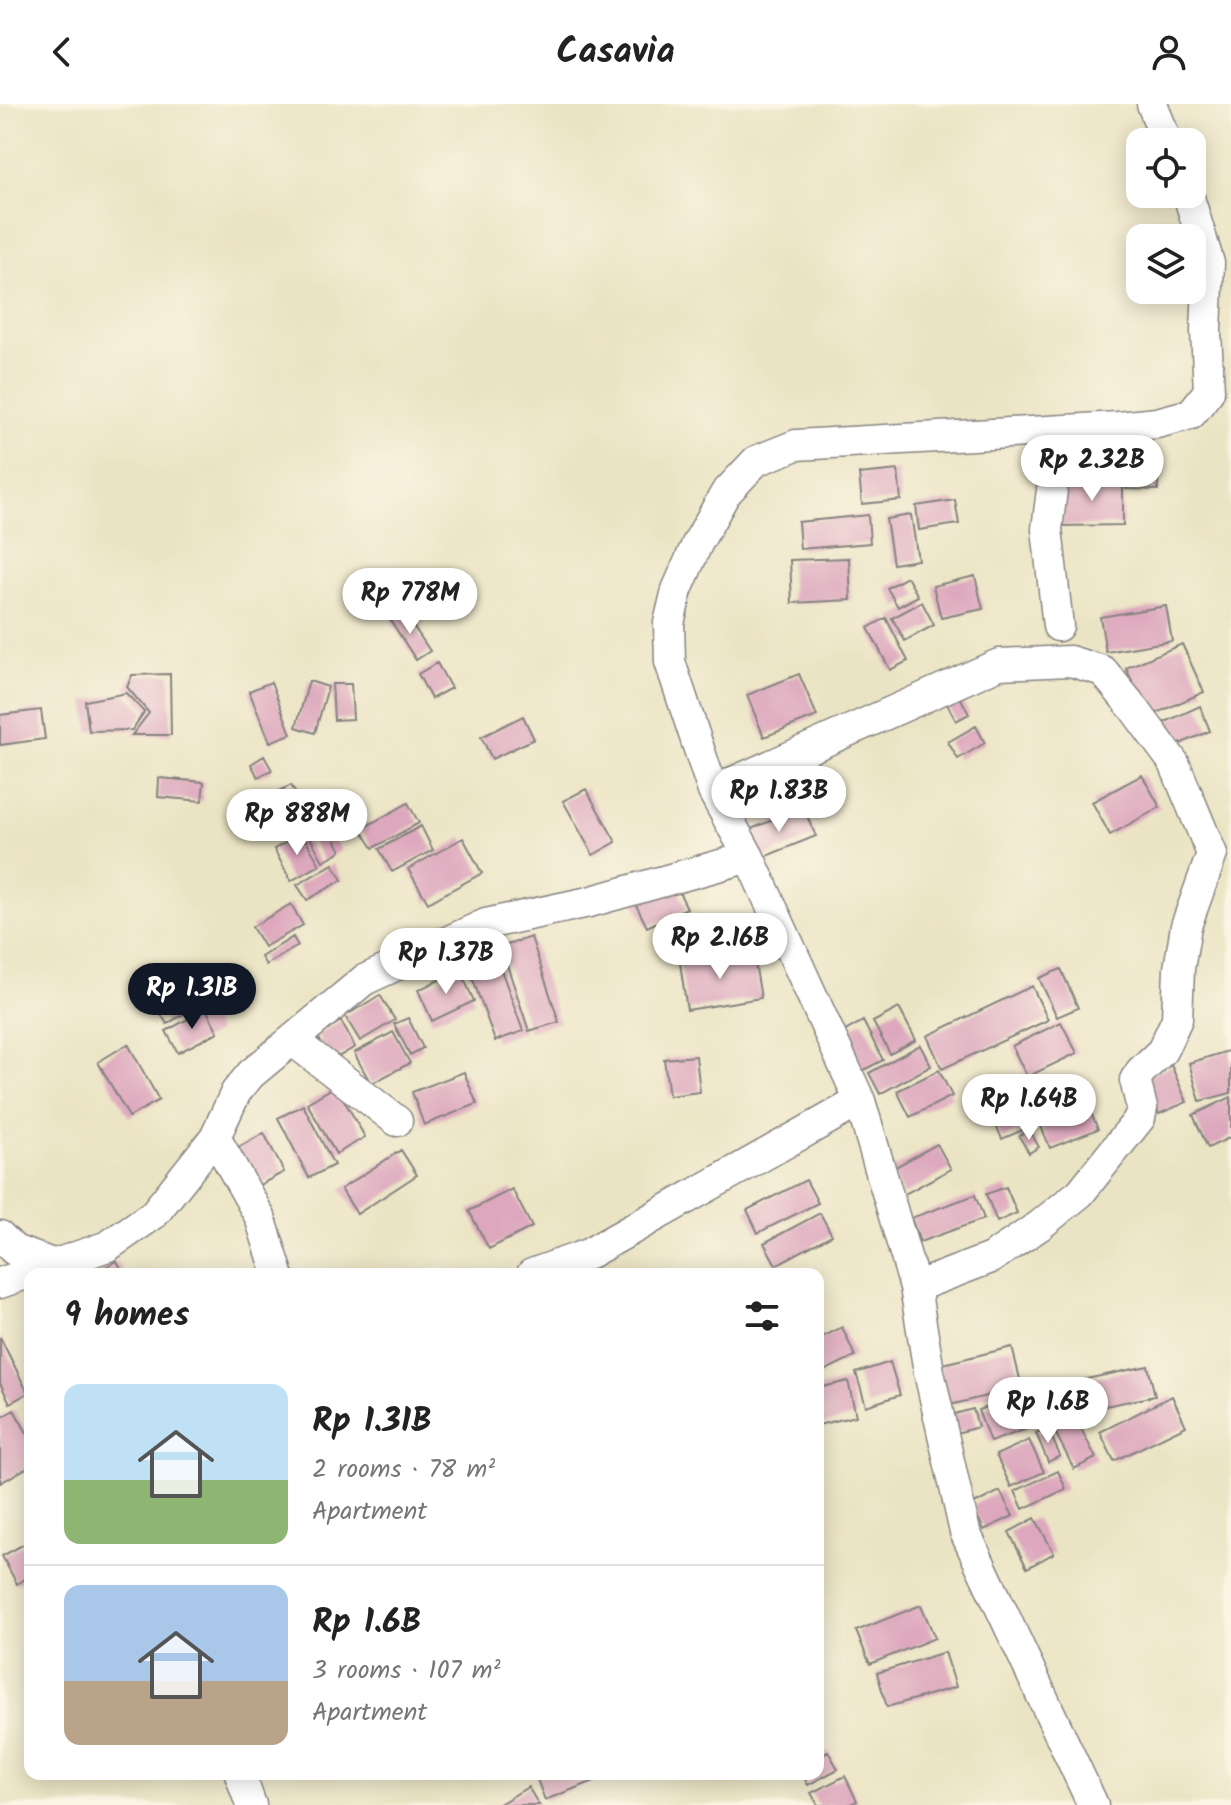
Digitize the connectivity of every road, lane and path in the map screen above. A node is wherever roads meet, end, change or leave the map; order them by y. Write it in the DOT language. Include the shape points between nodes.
graph roads {
  1 [pos="1152,104"];
  2 [pos="1161,128"];
  3 [pos="1192,208"];
  4 [pos="1048,432"];
  5 [pos="1058,626"];
  6 [pos="713,791"];
  7 [pos="749,857"];
  8 [pos="292,1040"];
  9 [pos="860,1101"];
  10 [pos="397,1121"];
  11 [pos="215,1137"];
  12 [pos="0,1236"];
  13 [pos="53,1264"];
  14 [pos="42,1268"];
  15 [pos="276,1268"];
  16 [pos="549,1268"];
  17 [pos="24,1274"];
  18 [pos="0,1283"];
  19 [pos="915,1287"];
  20 [pos="242,1780"];
  21 [pos="251,1805"];
  22 [pos="1093,1805"];
  1 -- 2 [label="street"];
  3 -- 4 [label="street" via="1209,263 1209,391 1191,414 1157,423"];
  4 -- 5 [label="street" via="1053,482 1047,529"];
  4 -- 6 [label="street" via="796,445 756,461 725,494 677,590 669,623 670,662"];
  6 -- 7 [label="street"];
  6 -- 19 [label="street" via="999,664 1070,661 1103,671 1166,752 1212,854 1186,926 1177,1019 1162,1051 1135,1080 1140,1118 1080,1193 1039,1226 991,1258"];
  7 -- 8 [label="street" via="589,902 486,924 364,980"];
  7 -- 9 [label="street"];
  8 -- 10 [label="street"];
  8 -- 11 [label="street" via="236,1092"];
  9 -- 16 [label="street" via="588,1254"];
  9 -- 19 [label="street"];
  11 -- 13 [label="street" via="154,1214 108,1246"];
  11 -- 15 [label="street" via="260,1217"];
  12 -- 13 [label="street" via="14,1250"];
  13 -- 14 [label="street"];
  17 -- 18 [label="street"];
  19 -- 22 [label="street" via="965,1532"];
  20 -- 21 [label="street"];
}
